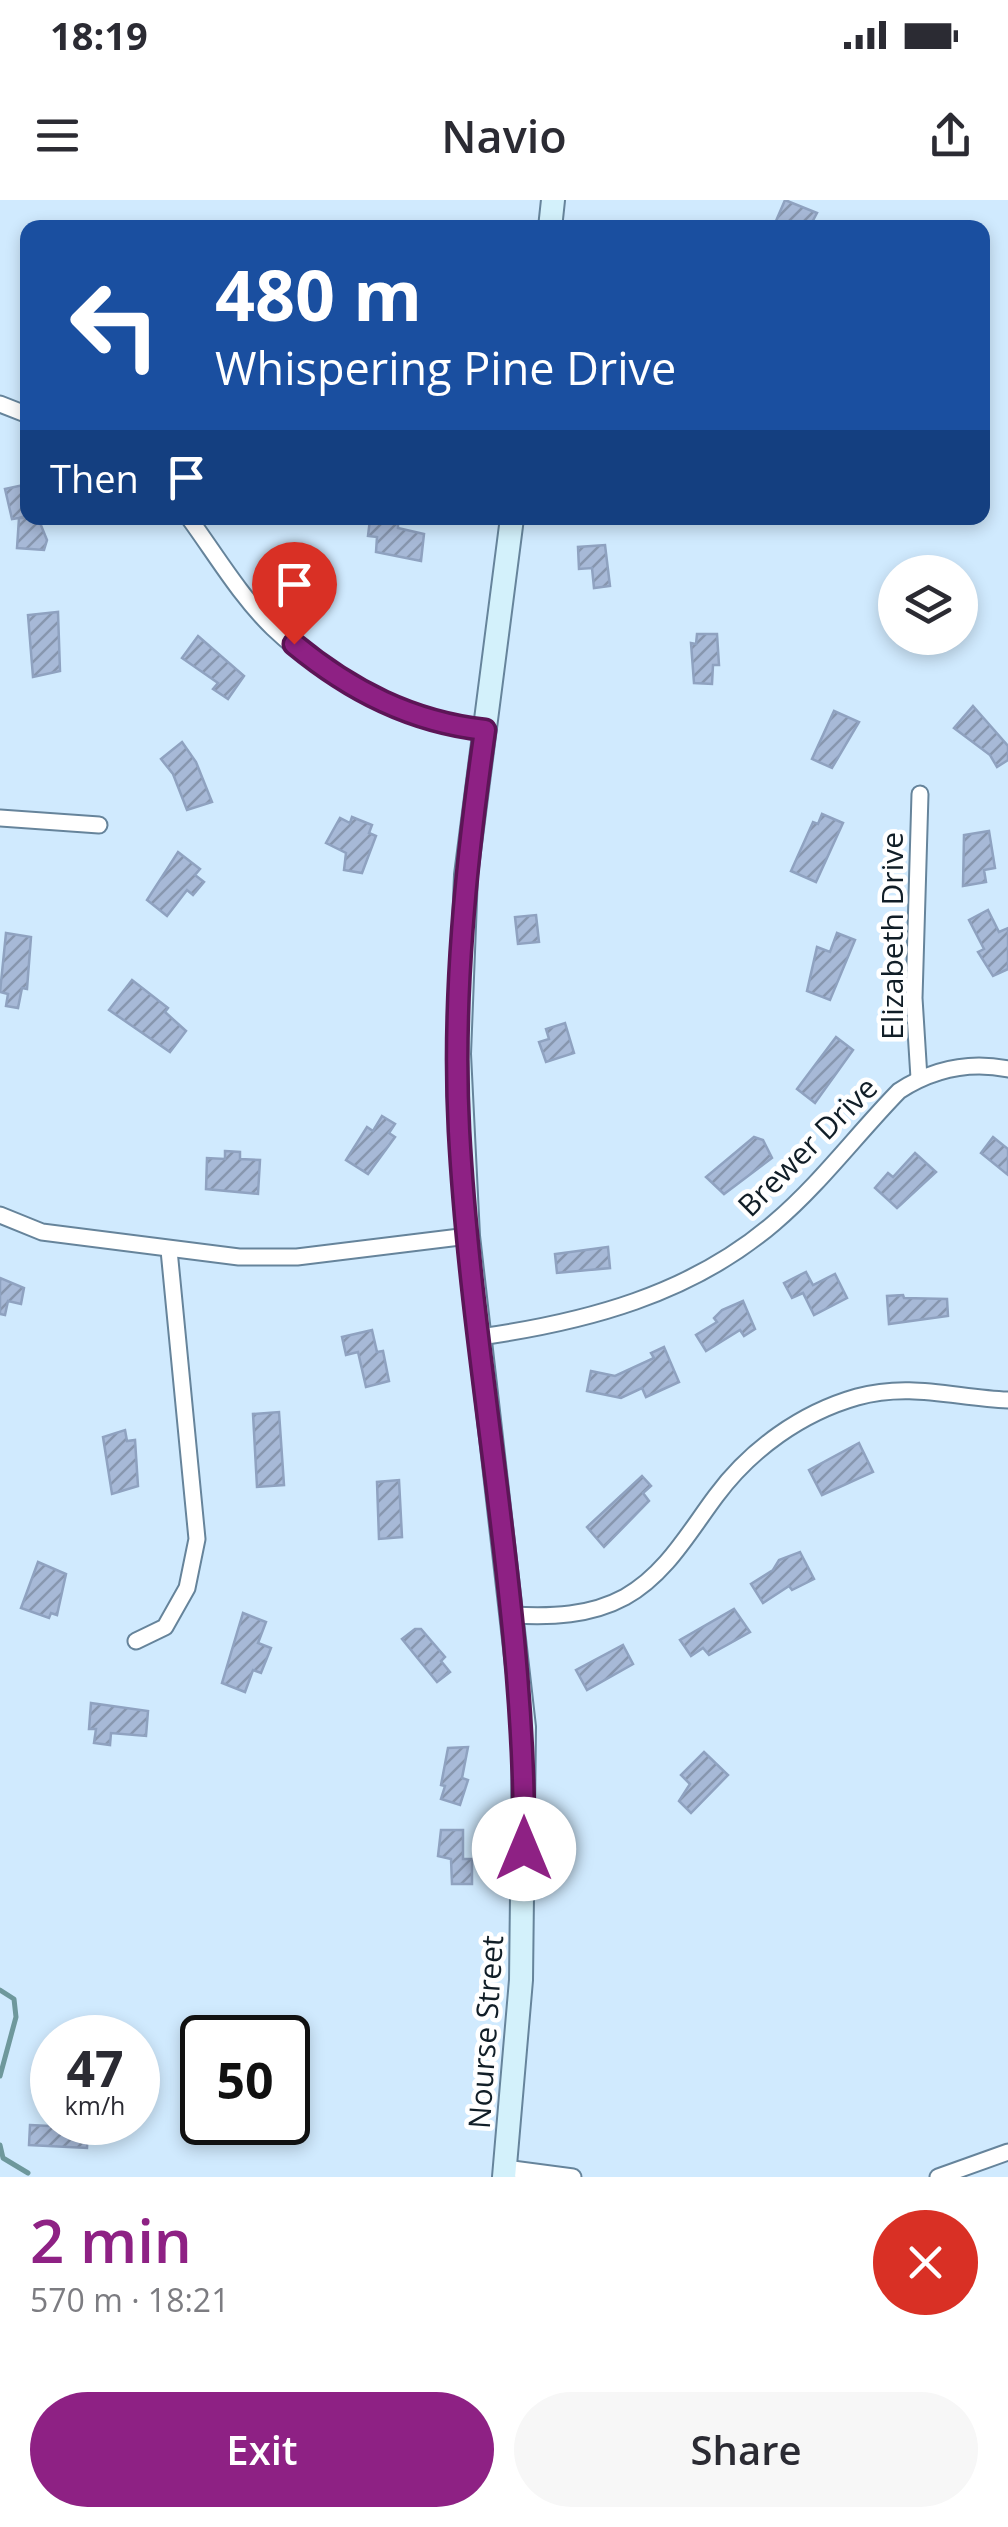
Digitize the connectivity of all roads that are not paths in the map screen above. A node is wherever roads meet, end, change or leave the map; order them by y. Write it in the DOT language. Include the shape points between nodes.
graph roads {
  1 [pos="194,525"];
  2 [pos="511,525"];
  3 [pos="485,730"];
  4 [pos="920,794"];
  5 [pos="0,818"];
  6 [pos="99,826"];
  7 [pos="1008,1069"];
  8 [pos="919,1078"];
  9 [pos="0,1215"];
  10 [pos="468,1236"];
  11 [pos="169,1250"];
  12 [pos="480,1337"];
  13 [pos="1008,1400"];
  14 [pos="513,1615"];
  15 [pos="136,1640"];
  16 [pos="1008,2152"];
  17 [pos="504,2172"];
  18 [pos="573,2177"];
  19 [pos="938,2177"];
  1 -- 3 [label="street" via="245,596 313,660 413,717"];
  2 -- 3 [label="main road, Nourse Street"];
  3 -- 10 [label="main road, Nourse Street" via="466,875 460,1027"];
  4 -- 8 [label="street, Elizabeth Drive" via="914,998"];
  5 -- 6 [label="street"];
  7 -- 8 [label="street, Brewer Drive" via="970,1066"];
  8 -- 12 [label="street, Brewer Drive" via="876,1114 785,1213 733,1252 618,1310"];
  9 -- 11 [label="street" via="42,1232"];
  10 -- 11 [label="street" via="297,1258"];
  10 -- 12 [label="main road, Nourse Street"];
  11 -- 15 [label="street" via="197,1538 187,1588 164,1627"];
  12 -- 14 [label="main road, Nourse Street"];
  13 -- 14 [label="street" via="904,1388 820,1410 758,1452 680,1548 629,1595 570,1614"];
  14 -- 17 [label="main road, Nourse Street" via="524,1727 524,1885"];
  16 -- 19 [label="street"];
  17 -- 18 [label="street"];
}
